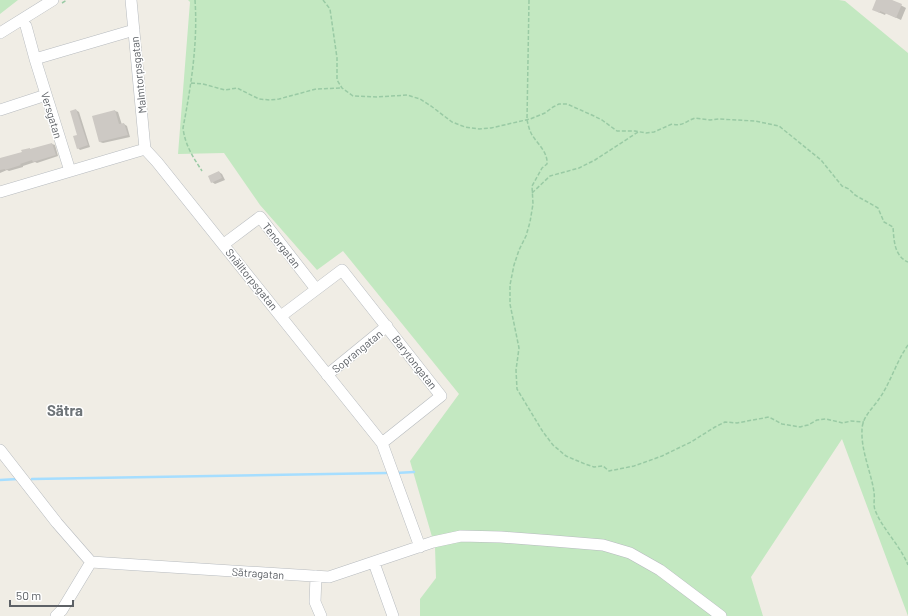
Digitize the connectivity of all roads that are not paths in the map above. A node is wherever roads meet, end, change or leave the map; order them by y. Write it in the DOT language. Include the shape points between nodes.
graph roads {
  1 [pos="53,0"];
  2 [pos="131,0"];
  3 [pos="26,26"];
  4 [pos="134,30"];
  5 [pos="0,33"];
  6 [pos="35,60"];
  7 [pos="46,95"];
  8 [pos="0,110"];
  9 [pos="145,149"];
  10 [pos="70,171"];
  11 [pos="0,192"];
  12 [pos="224,244"];
  13 [pos="316,289"];
  14 [pos="282,316"];
  15 [pos="387,326"];
  16 [pos="327,375"];
  17 [pos="382,443"];
  18 [pos="0,450"];
  19 [pos="420,547"];
  20 [pos="91,562"];
  21 [pos="374,563"];
  22 [pos="316,576"];
  23 [pos="60,614"];
  24 [pos="321,616"];
  25 [pos="393,616"];
  26 [pos="721,616"];
  1 -- 5 [label="street"];
  2 -- 4 [label="street, Malmtorpsgatan"];
  3 -- 6 [label="street, Versgatan"];
  4 -- 6 [label="street"];
  4 -- 9 [label="street, Malmtorpsgatan"];
  6 -- 7 [label="street, Versgatan"];
  7 -- 8 [label="street"];
  7 -- 10 [label="street, Versgatan"];
  9 -- 10 [label="street"];
  9 -- 12 [label="street, Snälltorpsgatan"];
  10 -- 11 [label="street"];
  12 -- 13 [label="street, Tenorgatan" via="260,217"];
  12 -- 14 [label="street, Snälltorpsgatan"];
  13 -- 14 [label="street"];
  13 -- 15 [label="street, Barytongatan" via="342,270"];
  14 -- 16 [label="street, Snälltorpsgatan"];
  15 -- 16 [label="street, Soprangatan"];
  15 -- 17 [label="street, Barytongatan" via="441,396"];
  16 -- 17 [label="street, Snälltorpsgatan"];
  17 -- 19 [label="street, Snälltorpsgatan"];
  18 -- 20 [label="street"];
  19 -- 21 [label="street, Sätragatan"];
  19 -- 26 [label="street, Sätragatan" via="461,536 602,545 630,553 660,570"];
  20 -- 22 [label="street, Sätragatan"];
  20 -- 23 [label="street"];
  21 -- 22 [label="street, Sätragatan" via="329,577"];
  21 -- 25 [label="street"];
  22 -- 24 [label="street" via="315,602"];
}
